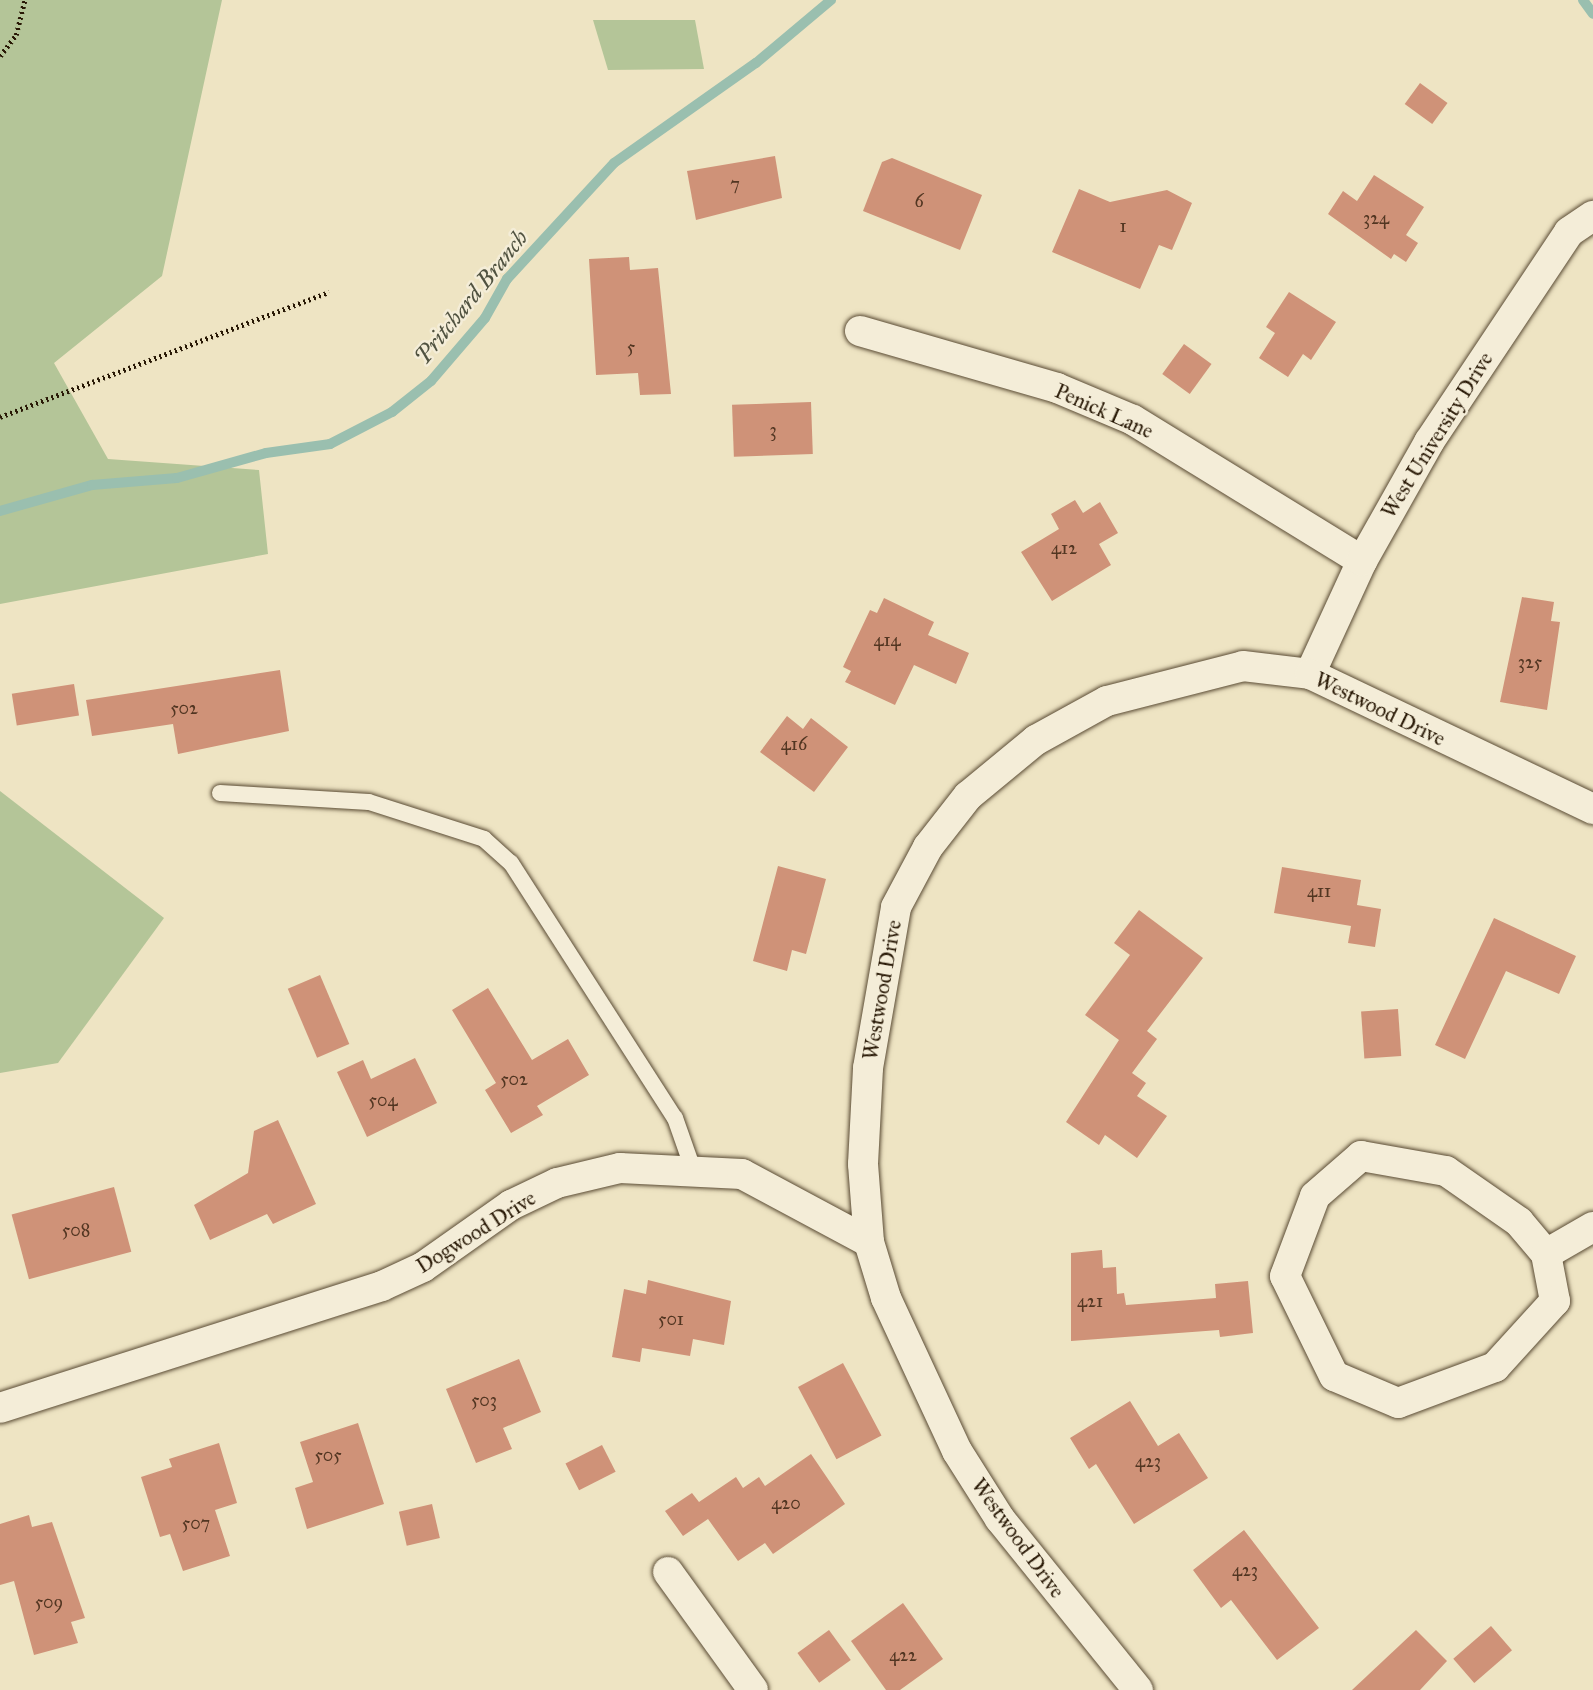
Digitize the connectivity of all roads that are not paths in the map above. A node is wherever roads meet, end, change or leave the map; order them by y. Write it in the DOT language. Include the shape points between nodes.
graph roads {
  1 [pos="1593,215"];
  2 [pos="860,331"];
  3 [pos="1362,561"];
  4 [pos="1310,674"];
  5 [pos="220,793"];
  6 [pos="1593,809"];
  7 [pos="693,1169"];
  8 [pos="1593,1227"];
  9 [pos="869,1242"];
  10 [pos="1546,1254"];
  11 [pos="0,1408"];
  12 [pos="668,1572"];
  13 [pos="1129,1685"];
  14 [pos="753,1690"];
  1 -- 3 [label="street, West University Drive" via="1569,232 1554,254 1429,442"];
  2 -- 3 [label="street, Penick Lane" via="1057,388 1133,420"];
  3 -- 4 [label="street, West University Drive"];
  4 -- 6 [label="street, Westwood Drive"];
  4 -- 9 [label="street, Westwood Drive" via="1243,666 1107,701 1036,740 968,796 928,847 896,907 881,974 864,1136"];
  5 -- 7 [label="lane" via="369,802 484,839 511,863 660,1095"];
  7 -- 9 [label="street, Dogwood Drive" via="742,1174"];
  7 -- 11 [label="street, Dogwood Drive" via="620,1168 557,1183 510,1205 423,1267 382,1286"];
  8 -- 10 [label="street"];
  9 -- 13 [label="street, Westwood Drive" via="886,1298 957,1451 1000,1519"];
  10 -- 10 [label="street" via="1519,1222 1446,1171 1361,1156 1315,1196 1285,1276 1334,1376 1398,1403 1495,1367 1555,1301"];
  12 -- 14 [label="street"];
}
